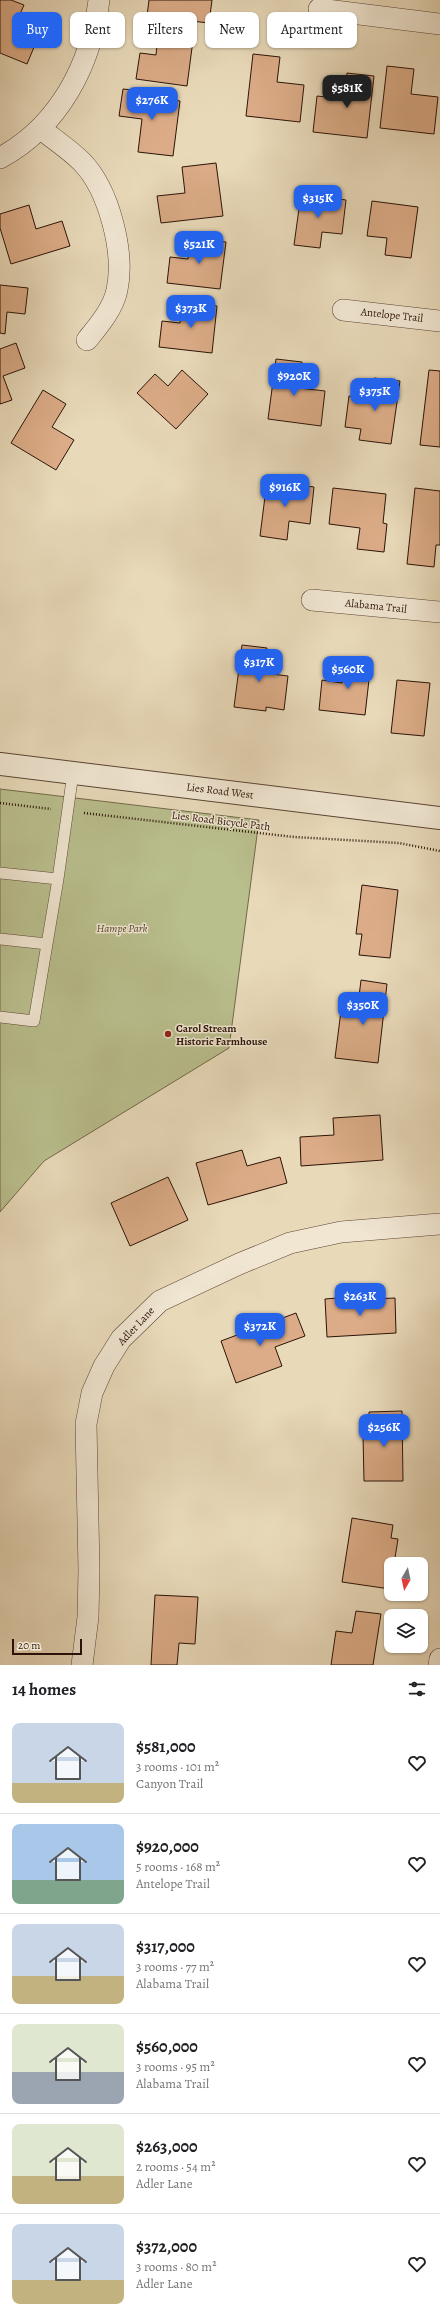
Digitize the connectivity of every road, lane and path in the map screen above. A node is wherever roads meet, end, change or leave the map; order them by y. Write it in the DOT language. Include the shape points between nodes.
graph roads {
  1 [pos="99,0"];
  2 [pos="319,10"];
  3 [pos="440,24"];
  4 [pos="41,129"];
  5 [pos="0,158"];
  6 [pos="343,310"];
  7 [pos="440,321"];
  8 [pos="88,340"];
  9 [pos="312,600"];
  10 [pos="440,612"];
  11 [pos="0,764"];
  12 [pos="74,773"];
  13 [pos="0,803"];
  14 [pos="68,811"];
  15 [pos="440,818"];
  16 [pos="440,851"];
  17 [pos="0,873"];
  18 [pos="58,879"];
  19 [pos="0,939"];
  20 [pos="47,944"];
  21 [pos="0,1017"];
  22 [pos="440,1224"];
  23 [pos="440,1659"];
  24 [pos="82,1665"];
  25 [pos="439,1665"];
  1 -- 4 [label="street" via="84,61 72,88"];
  2 -- 3 [label="street"];
  4 -- 5 [label="street" via="14,151"];
  4 -- 8 [label="street" via="82,162 98,185 110,212 119,265 116,291 108,312"];
  6 -- 7 [label="street, Antelope Trail"];
  9 -- 10 [label="street, Alabama Trail"];
  11 -- 12 [label="street, Lies Road West"];
  12 -- 14 [label="lane"];
  12 -- 15 [label="street, Lies Road West"];
  13 -- 14 [label="path, Lies Road Bicycle Path"];
  14 -- 16 [label="path, Lies Road Bicycle Path" via="294,837 399,843"];
  14 -- 18 [label="lane"];
  17 -- 18 [label="lane"];
  18 -- 20 [label="lane"];
  19 -- 20 [label="lane"];
  20 -- 21 [label="lane" via="34,1021"];
  22 -- 24 [label="street, Adler Lane" via="341,1232 290,1243 160,1301 121,1339 104,1366 92,1393 86,1424 89,1570 88,1617"];
  23 -- 25 [label="street"];
}
